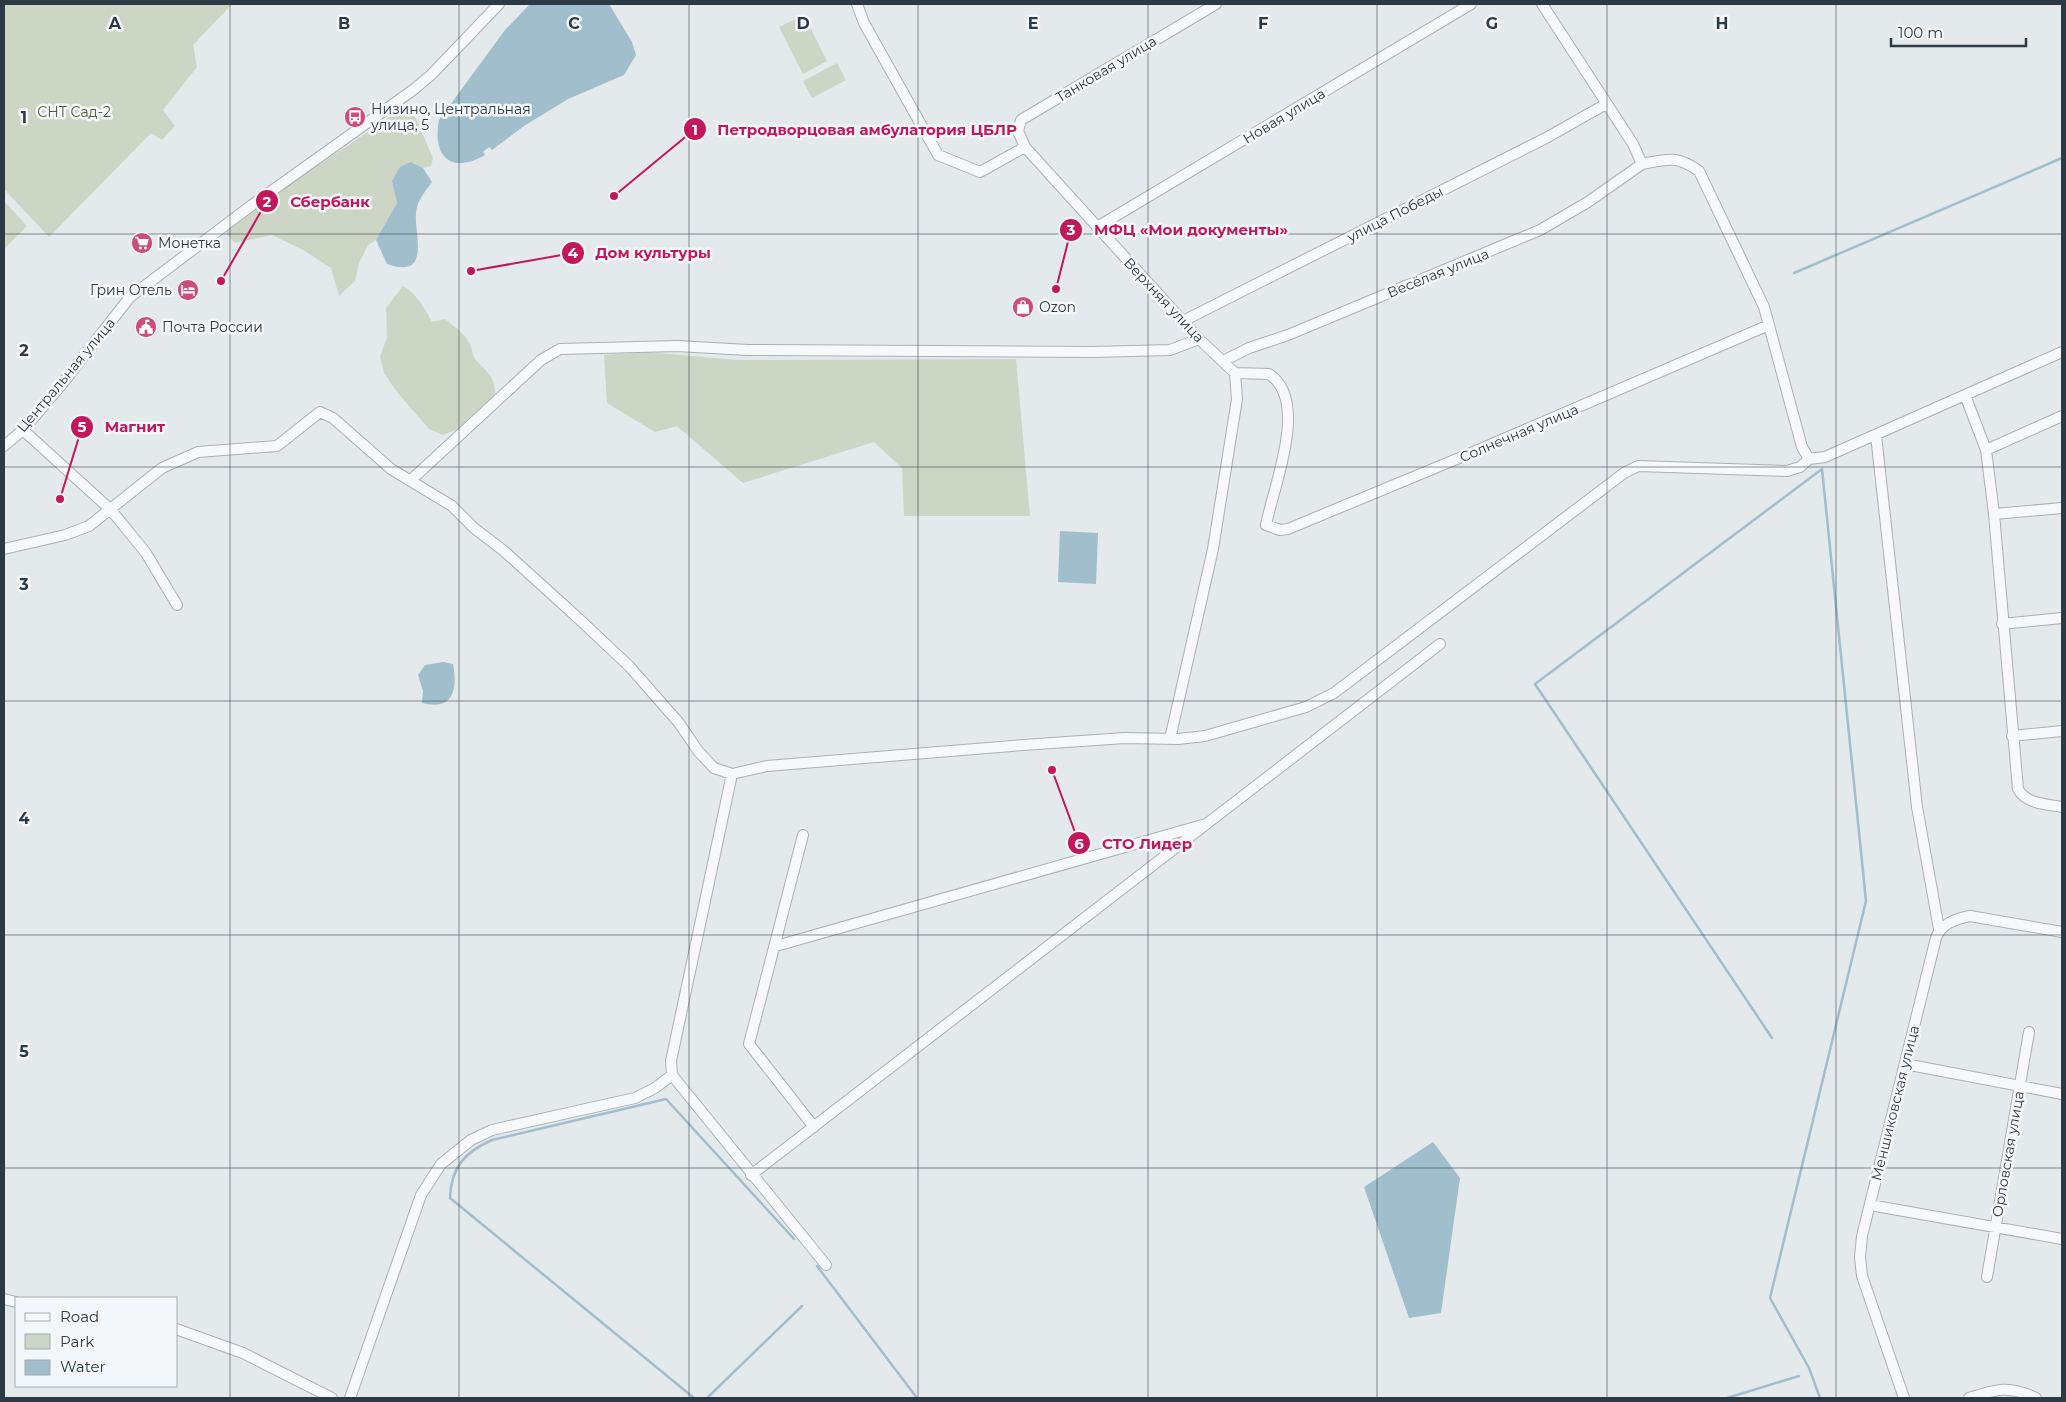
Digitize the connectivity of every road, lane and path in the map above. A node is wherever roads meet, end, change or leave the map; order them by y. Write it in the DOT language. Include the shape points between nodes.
graph roads {
  1 [pos="500,4"];
  2 [pos="857,4"];
  3 [pos="1216,4"];
  4 [pos="1471,4"];
  5 [pos="1542,4"];
  6 [pos="1606,104"];
  7 [pos="1025,147"];
  8 [pos="1642,164"];
  9 [pos="1097,227"];
  10 [pos="1183,320"];
  11 [pos="1769,325"];
  12 [pos="1199,339"];
  13 [pos="2062,352"];
  14 [pos="1224,360"];
  15 [pos="1235,373"];
  16 [pos="1965,396"];
  17 [pos="2062,416"];
  18 [pos="23,430"];
  19 [pos="1876,436"];
  20 [pos="4,446"];
  21 [pos="1986,450"];
  22 [pos="1809,459"];
  23 [pos="411,480"];
  24 [pos="2062,508"];
  25 [pos="112,512"];
  26 [pos="1994,514"];
  27 [pos="4,549"];
  28 [pos="177,605"];
  29 [pos="2062,618"];
  30 [pos="2002,624"];
  31 [pos="1440,644"];
  32 [pos="2062,731"];
  33 [pos="2012,736"];
  34 [pos="1170,739"];
  35 [pos="732,774"];
  36 [pos="2062,807"];
  37 [pos="1212,822"];
  38 [pos="803,835"];
  39 [pos="1939,929"];
  40 [pos="2062,932"];
  41 [pos="776,946"];
  42 [pos="2029,1032"];
  43 [pos="1905,1064"];
  44 [pos="672,1075"];
  45 [pos="2019,1086"];
  46 [pos="2062,1094"];
  47 [pos="814,1127"];
  48 [pos="751,1175"];
  49 [pos="1870,1205"];
  50 [pos="1995,1227"];
  51 [pos="2062,1239"];
  52 [pos="826,1265"];
  53 [pos="1987,1277"];
  54 [pos="178,1329"];
  55 [pos="332,1398"];
  56 [pos="350,1398"];
  57 [pos="1904,1398"];
  58 [pos="1969,1398"];
  59 [pos="2036,1398"];
  1 -- 18 [label="street, Центральная улица" via="413,90 130,297"];
  2 -- 7 [label="street" via="864,23 938,155 980,172"];
  3 -- 7 [label="street, Танковая улица" via="1021,120 1018,131"];
  4 -- 9 [label="street, Новая улица"];
  5 -- 6 [label="street"];
  6 -- 8 [label="street" via="1633,144"];
  6 -- 10 [label="street, улица Победы" via="1546,138"];
  7 -- 9 [label="street, Верхняя улица"];
  8 -- 11 [label="street" via="1683,160 1699,171 1764,307"];
  8 -- 14 [label="street, Весёлая улица" via="1588,202 1540,230"];
  9 -- 10 [label="street, Верхняя улица"];
  10 -- 12 [label="street, Верхняя улица"];
  11 -- 15 [label="street, Солнечная улица" via="1473,452 1280,530 1266,525 1288,438 1286,402 1279,384 1269,374"];
  11 -- 22 [label="street" via="1802,447"];
  12 -- 14 [label="street, Верхняя улица"];
  12 -- 23 [label="street" via="1170,350 1092,352 776,350 677,346 560,349 542,360"];
  13 -- 16 [label="street"];
  14 -- 15 [label="street, Верхняя улица"];
  15 -- 34 [label="street" via="1237,399 1213,549"];
  16 -- 19 [label="street"];
  16 -- 21 [label="street"];
  17 -- 21 [label="street"];
  18 -- 20 [label="street, Центральная улица"];
  18 -- 25 [label="street"];
  19 -- 22 [label="street" via="1826,457"];
  19 -- 39 [label="street" via="1917,808"];
  21 -- 26 [label="street"];
  22 -- 34 [label="street" via="1800,467 1787,471 1638,466 1624,473 1334,693 1306,707 1213,734"];
  23 -- 25 [label="street" via="391,469 333,418 320,412 276,446 198,452 162,468"];
  23 -- 35 [label="street" via="452,506 578,618 629,666 714,768"];
  24 -- 26 [label="street"];
  25 -- 27 [label="street" via="65,536"];
  25 -- 28 [label="street" via="146,552"];
  26 -- 30 [label="street"];
  29 -- 30 [label="street"];
  30 -- 33 [label="street"];
  31 -- 37 [label="street"];
  32 -- 33 [label="street"];
  33 -- 36 [label="street" via="2018,788 2022,796"];
  34 -- 35 [label="street" via="1124,738 934,752 766,766"];
  35 -- 44 [label="street" via="671,1060"];
  37 -- 41 [label="street"];
  37 -- 47 [label="street"];
  38 -- 41 [label="street"];
  39 -- 40 [label="street" via="1956,919 1970,916"];
  39 -- 43 [label="street, Меншиковская улица"];
  41 -- 47 [label="street" via="748,1044"];
  42 -- 45 [label="street, Орловская улица"];
  43 -- 45 [label="street"];
  43 -- 49 [label="street, Меншиковская улица"];
  44 -- 48 [label="street"];
  44 -- 56 [label="street" via="635,1098 492,1130 471,1140 442,1164 421,1196"];
  45 -- 46 [label="street"];
  45 -- 50 [label="street, Орловская улица"];
  47 -- 48 [label="street"];
  48 -- 52 [label="street"];
  49 -- 50 [label="street"];
  49 -- 57 [label="street, Меншиковская улица" via="1862,1236 1862,1276"];
  50 -- 51 [label="street"];
  50 -- 53 [label="street, Орловская улица"];
  54 -- 55 [label="street" via="242,1353"];
  58 -- 59 [label="street" via="2008,1388"];
}
